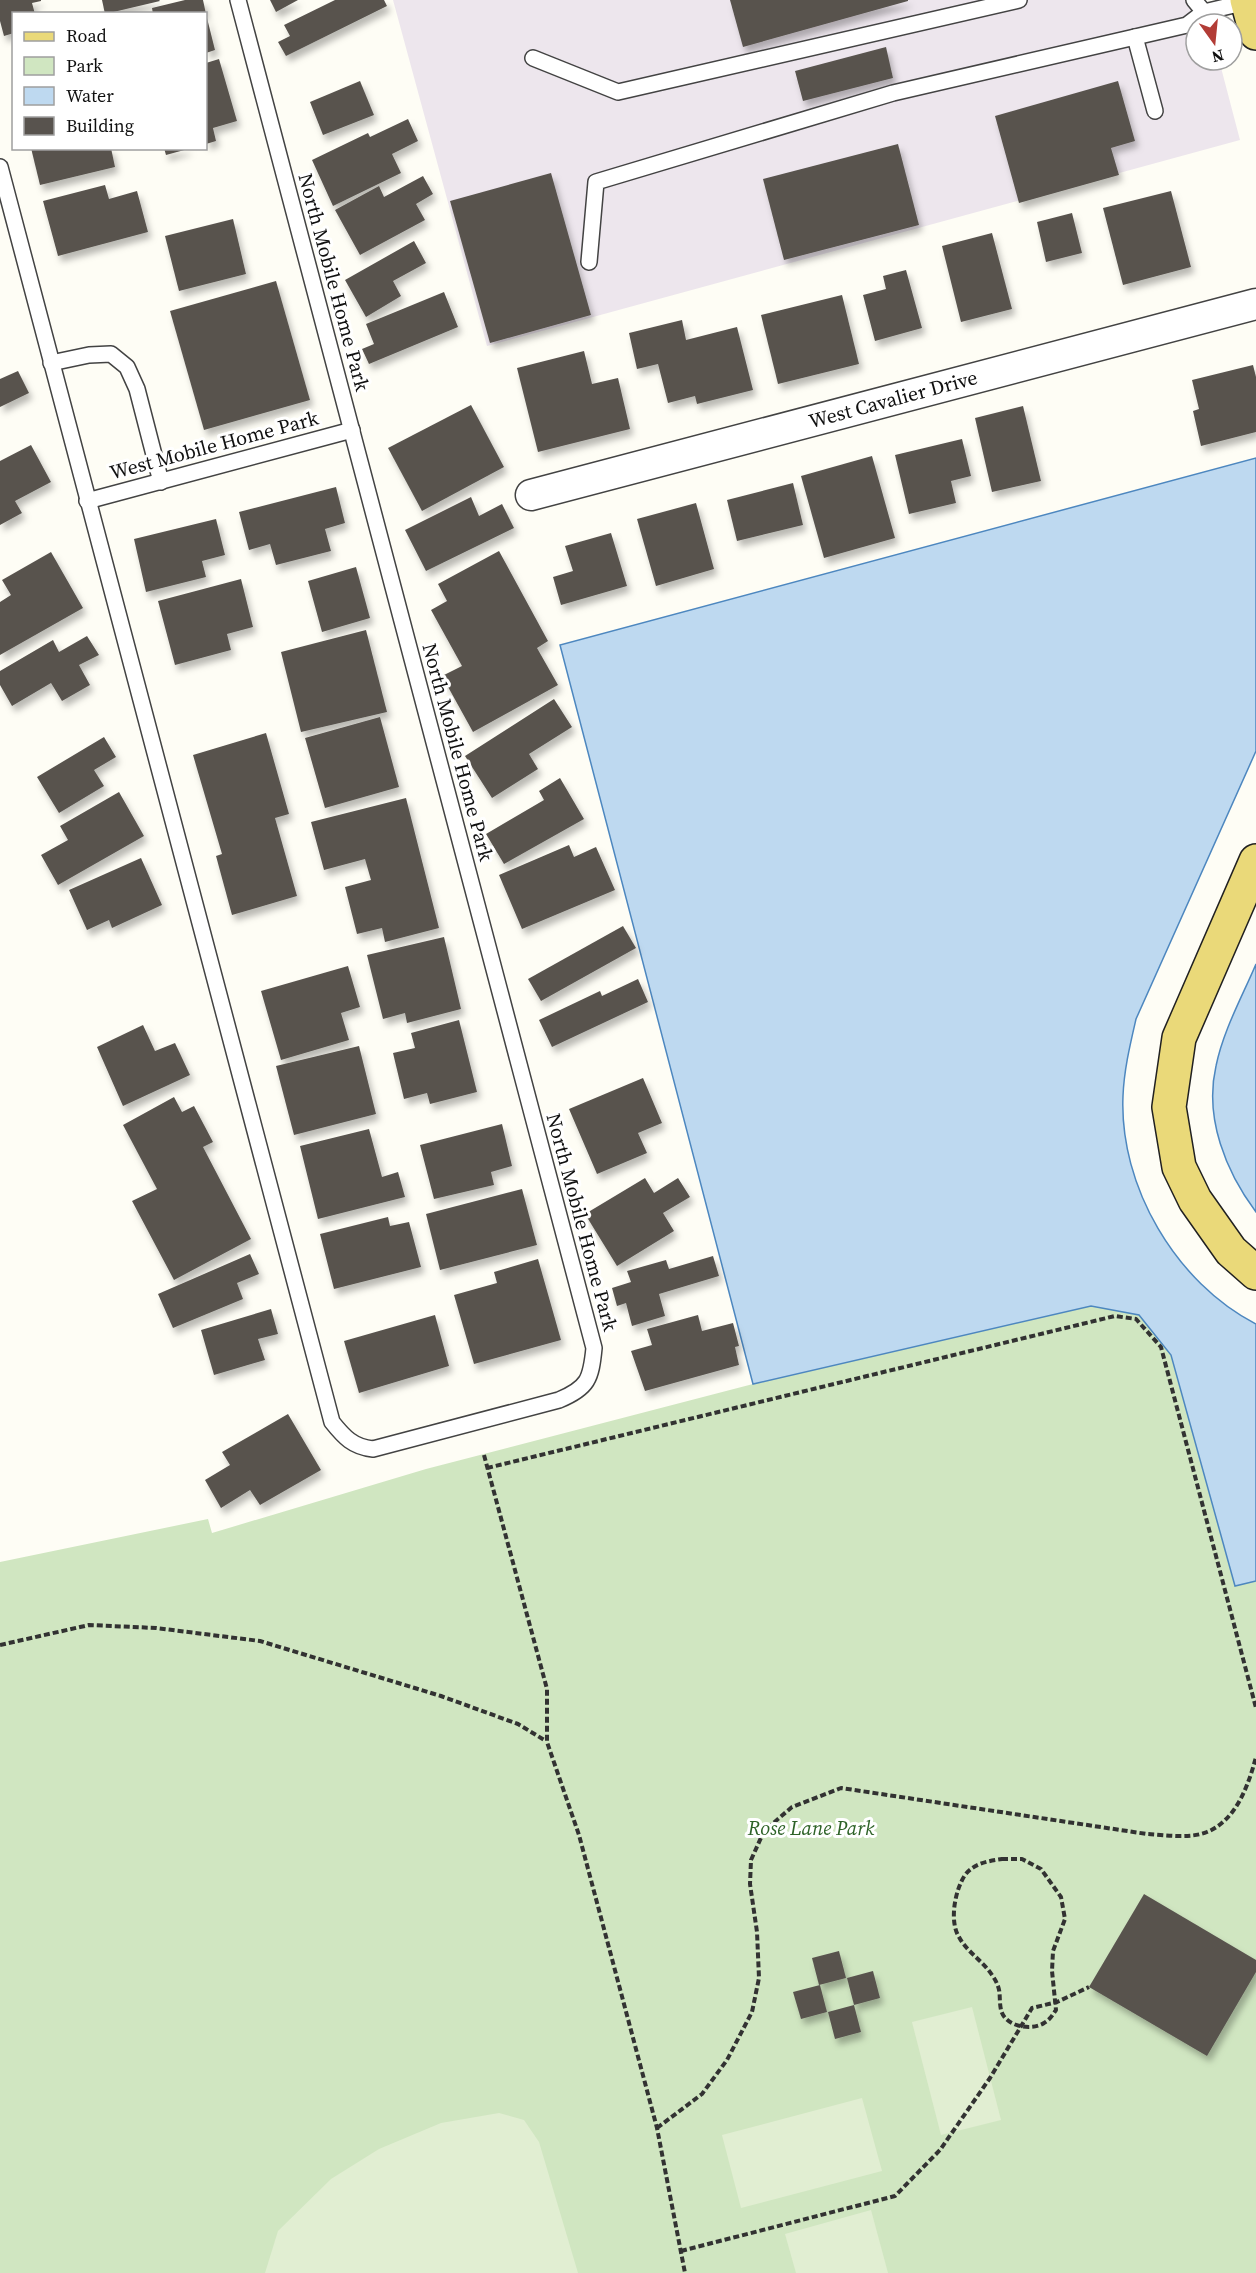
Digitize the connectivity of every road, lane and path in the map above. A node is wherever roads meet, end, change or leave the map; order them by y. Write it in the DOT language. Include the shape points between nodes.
graph roads {
  1 [pos="238,0"];
  2 [pos="1018,0"];
  3 [pos="1194,0"];
  4 [pos="1247,1"];
  5 [pos="1204,12"];
  6 [pos="1184,26"];
  7 [pos="1256,33"];
  8 [pos="1136,37"];
  9 [pos="533,58"];
  10 [pos="1155,111"];
  11 [pos="0,167"];
  12 [pos="589,262"];
  13 [pos="1256,303"];
  14 [pos="51,363"];
  15 [pos="352,430"];
  16 [pos="161,482"];
  17 [pos="531,495"];
  18 [pos="87,501"];
  19 [pos="1256,861"];
  20 [pos="1256,1273"];
  21 [pos="484,1455"];
  22 [pos="487,1468"];
  23 [pos="0,1645"];
  24 [pos="1256,1707"];
  25 [pos="547,1742"];
  26 [pos="1256,1756"];
  27 [pos="1089,1987"];
  28 [pos="1057,2002"];
  29 [pos="1020,2026"];
  30 [pos="657,2128"];
  31 [pos="681,2251"];
  32 [pos="685,2273"];
  1 -- 15 [label="lane, North Mobile Home Park"];
  2 -- 9 [label="lane" via="618,92"];
  3 -- 5 [label="lane"];
  4 -- 5 [label="lane"];
  4 -- 7 [label="main road"];
  6 -- 8 [label="lane"];
  8 -- 10 [label="lane"];
  8 -- 12 [label="lane" via="893,93 596,182"];
  11 -- 14 [label="lane, North Mobile Home Park"];
  13 -- 17 [label="street, West Cavalier Drive"];
  14 -- 16 [label="lane" via="111,354 127,367 137,389"];
  14 -- 18 [label="lane, North Mobile Home Park"];
  15 -- 16 [label="lane, West Mobile Home Park"];
  15 -- 18 [label="lane, North Mobile Home Park" via="594,1348 591,1373 580,1392 547,1403 373,1449 359,1448 332,1422"];
  16 -- 18 [label="lane, West Mobile Home Park"];
  19 -- 20 [label="main road" via="1179,1038 1169,1107 1179,1167 1195,1200 1231,1251"];
  21 -- 22 [label="path"];
  22 -- 24 [label="path" via="1115,1316 1136,1319 1161,1347"];
  22 -- 25 [label="path" via="546,1689"];
  23 -- 25 [label="path" via="89,1625 156,1628 260,1641 441,1696 518,1724"];
  25 -- 30 [label="path" via="579,1835"];
  26 -- 30 [label="path" via="1247,1790 1227,1816 1208,1832 1184,1836 1147,1834 841,1788 792,1807 764,1831 751,1860 759,1978 752,2012 728,2060 702,2094"];
  27 -- 28 [label="path"];
  28 -- 29 [label="path" via="1032,2008"];
  28 -- 29 [label="path" via="1056,2010 1043,2024"];
  28 -- 29 [label="path" via="1052,1971 1053,1951 1065,1919 1061,1897 1041,1869 1022,1859 982,1862 966,1874 958,1892 953,1914 958,1936 997,1983 1006,2019"];
  29 -- 31 [label="path" via="940,2150 895,2196"];
  30 -- 31 [label="path"];
  31 -- 32 [label="path"];
}
